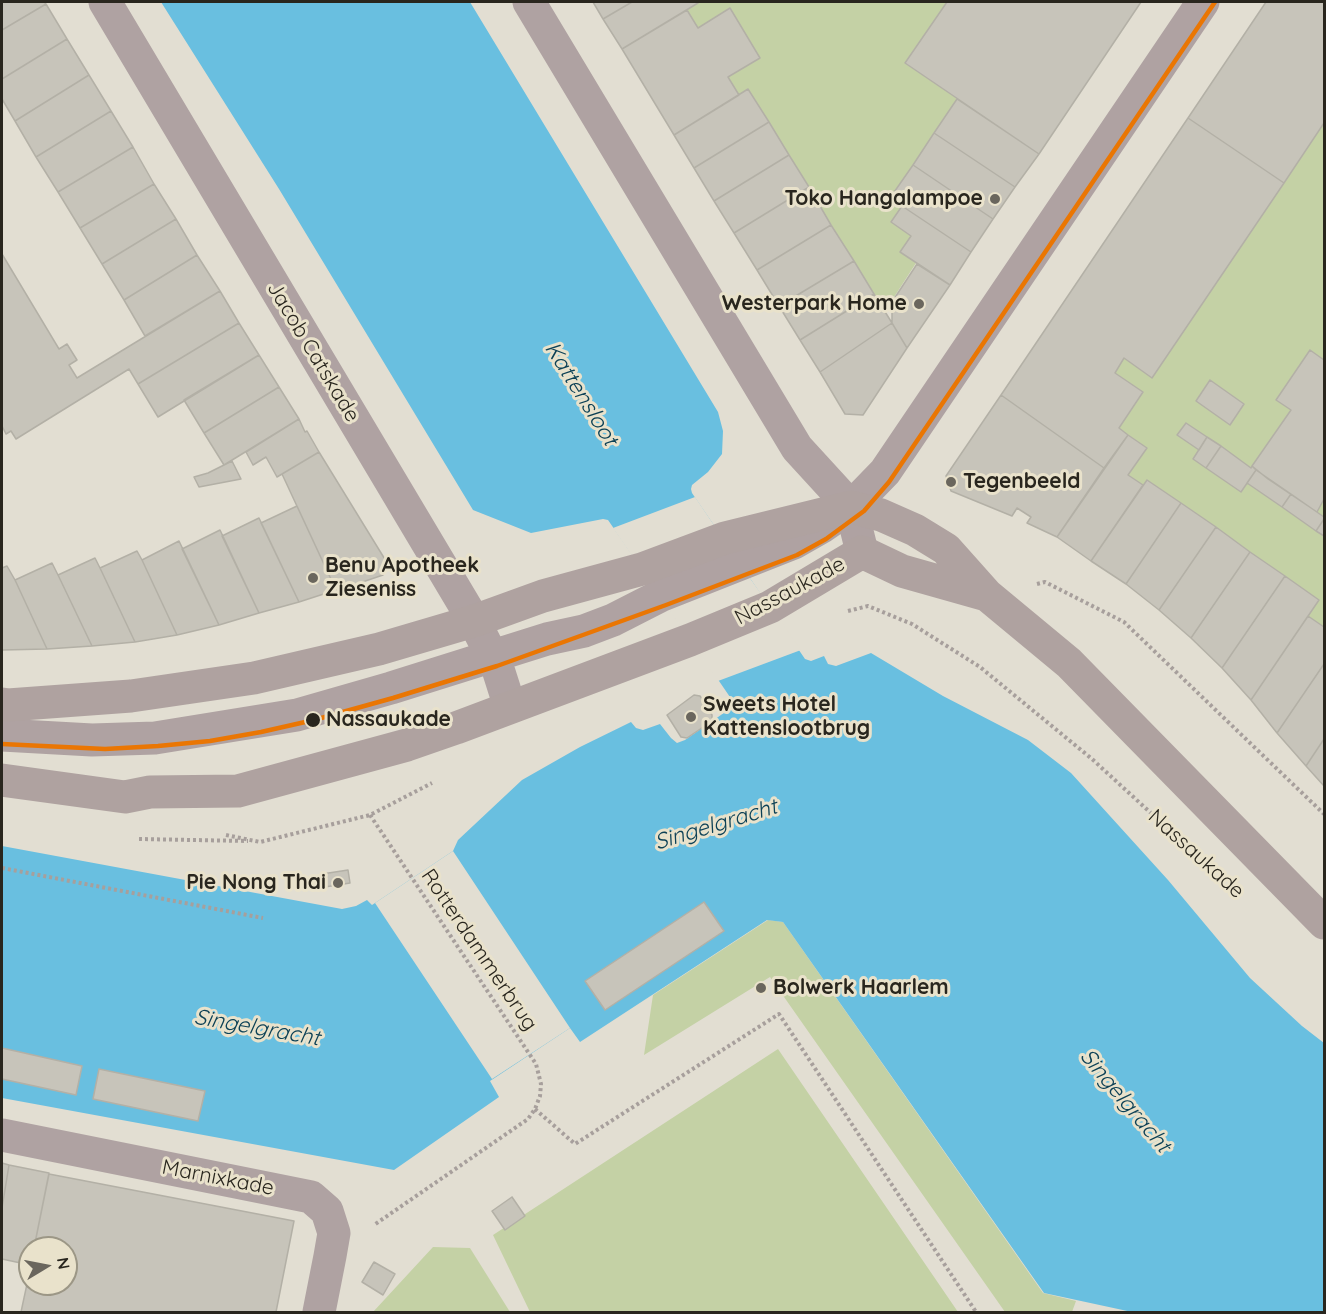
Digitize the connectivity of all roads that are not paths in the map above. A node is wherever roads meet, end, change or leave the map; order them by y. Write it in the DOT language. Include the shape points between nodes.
graph roads {
  1 [pos="105,2"];
  2 [pos="529,2"];
  3 [pos="1203,2"];
  4 [pos="851,507"];
  5 [pos="733,551"];
  6 [pos="862,552"];
  7 [pos="987,595"];
  8 [pos="474,621"];
  9 [pos="493,656"];
  10 [pos="2,704"];
  11 [pos="510,707"];
  12 [pos="2,735"];
  13 [pos="2,780"];
  14 [pos="1324,923"];
  15 [pos="2,1135"];
  16 [pos="319,1312"];
  1 -- 8 [label="street, Jacob Catskade"];
  2 -- 4 [label="street" via="797,448"];
  3 -- 4 [label="street" via="919,424 885,472"];
  4 -- 5 [label="main road, Nassaukade"];
  4 -- 6 [label="street"];
  4 -- 7 [label="main road, Nassaukade" via="915,530 945,549"];
  5 -- 8 [label="main road, Nassaukade" via="642,569 543,596"];
  5 -- 9 [label="street, Nassaukade" via="614,620"];
  6 -- 7 [label="main road, Nassaukade" via="902,571"];
  6 -- 11 [label="main road, Nassaukade" via="770,607"];
  7 -- 14 [label="main road, Nassaukade" via="1069,663"];
  8 -- 9 [label="street, Jacob Catskade"];
  8 -- 10 [label="main road, Nassaukade" via="379,649 254,678 131,696"];
  9 -- 11 [label="street, Jacob Catskade"];
  9 -- 12 [label="street, Nassaukade" via="297,715 225,727 155,738 92,740"];
  11 -- 13 [label="main road, Nassaukade" via="407,745 237,791 150,792 125,797"];
  15 -- 16 [label="street, Marnixkade" via="311,1197 327,1211 334,1233"];
}
